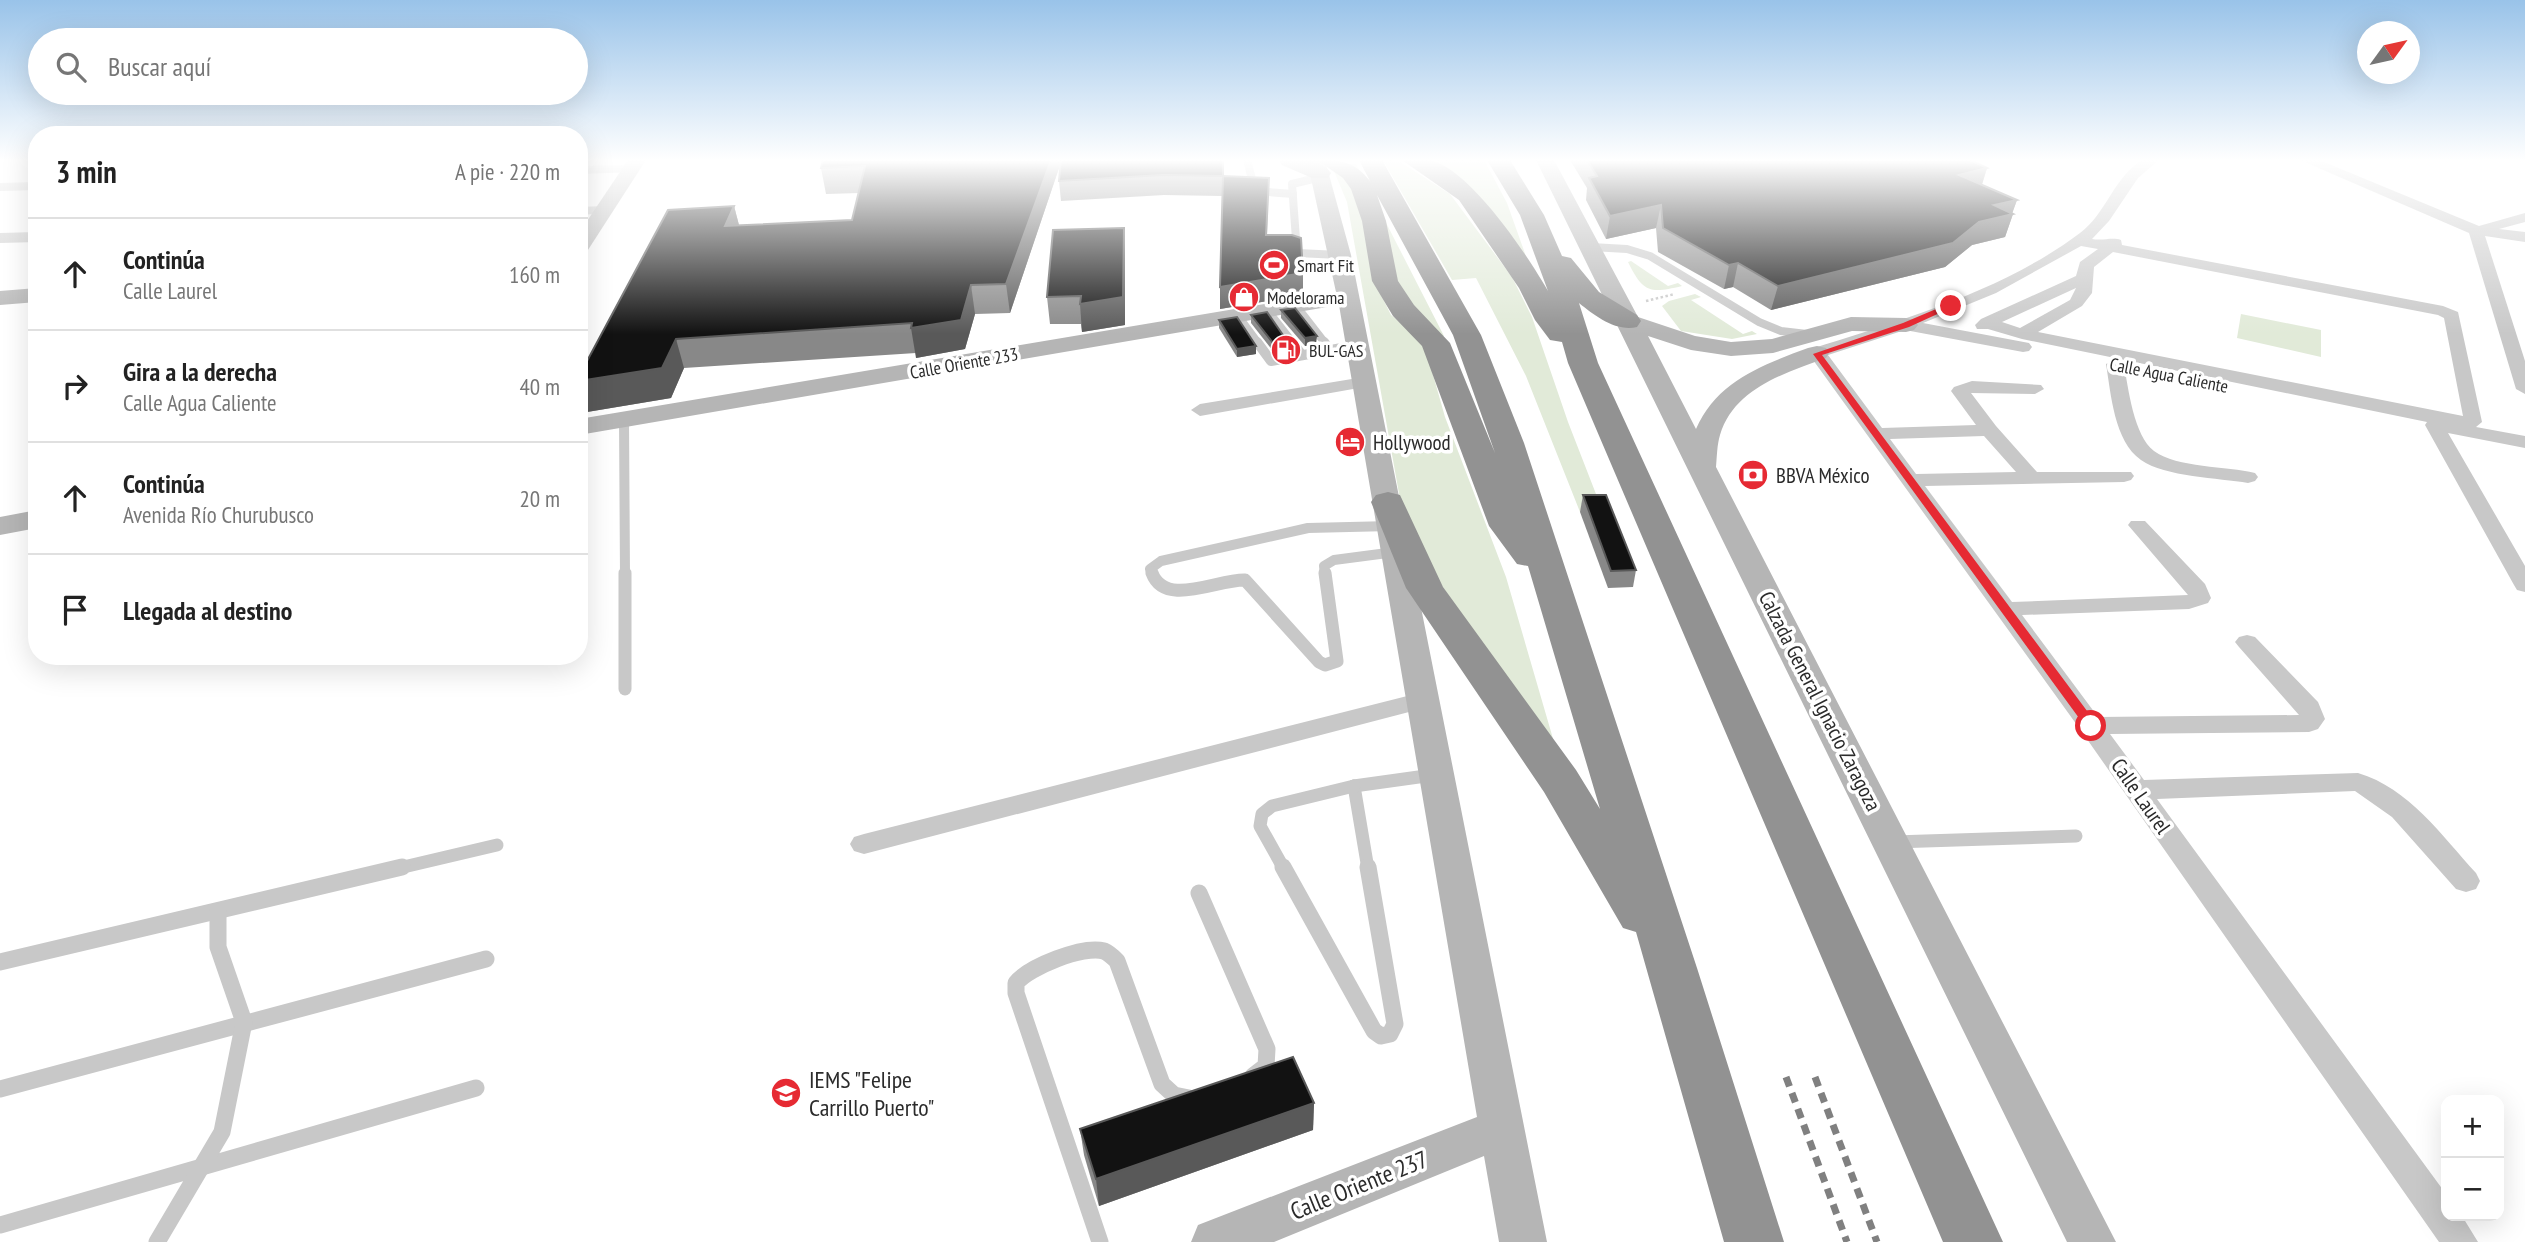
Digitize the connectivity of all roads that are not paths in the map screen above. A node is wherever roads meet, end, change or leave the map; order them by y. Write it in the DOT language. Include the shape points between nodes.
graph roads {
  1 [pos="600,218"];
  2 [pos="1295,218"];
  3 [pos="1330,218"];
  4 [pos="1373,218"];
  5 [pos="1402,218"];
  6 [pos="1484,218"];
  7 [pos="1533,218"];
  8 [pos="1534,218"];
  9 [pos="1576,218"];
  10 [pos="2099,218"];
  11 [pos="2447,218"];
  12 [pos="2521,218"];
  13 [pos="2476,230"];
  14 [pos="588,236"];
  15 [pos="28,237"];
  16 [pos="2084,237"];
  17 [pos="2525,237"];
  18 [pos="0,238"];
  19 [pos="2117,243"];
  20 [pos="1591,247"];
  21 [pos="1340,255"];
  22 [pos="2231,259"];
  23 [pos="2084,278"];
  24 [pos="28,296"];
  25 [pos="1348,297"];
  26 [pos="0,298"];
  27 [pos="1297,307"];
  28 [pos="1268,311"];
  29 [pos="1624,314"];
  30 [pos="1238,316"];
  31 [pos="1987,323"];
  32 [pos="1906,325"];
  33 [pos="2022,334"];
  34 [pos="1964,336"];
  35 [pos="1813,344"];
  36 [pos="1344,348"];
  37 [pos="1303,355"];
  38 [pos="1583,363"];
  39 [pos="2115,364"];
  40 [pos="1364,382"];
  41 [pos="2035,389"];
  42 [pos="2525,389"];
  43 [pos="1200,411"];
  44 [pos="624,420"];
  45 [pos="2434,425"];
  46 [pos="588,426"];
  47 [pos="1989,430"];
  48 [pos="1876,434"];
  49 [pos="2525,442"];
  50 [pos="1702,467"];
  51 [pos="2124,476"];
  52 [pos="2248,477"];
  53 [pos="2032,478"];
  54 [pos="1910,480"];
  55 [pos="28,521"];
  56 [pos="2138,525"];
  57 [pos="0,526"];
  58 [pos="1391,526"];
  59 [pos="2525,585"];
  60 [pos="1556,592"];
  61 [pos="2006,609"];
  62 [pos="2247,642"];
  63 [pos="625,689"];
  64 [pos="1423,700"];
  65 [pos="2091,726"];
  66 [pos="1437,775"];
  67 [pos="1354,785"];
  68 [pos="2136,790"];
  69 [pos="2076,836"];
  70 [pos="1891,842"];
  71 [pos="864,844"];
  72 [pos="497,845"];
  73 [pos="2466,881"];
  74 [pos="1199,893"];
  75 [pos="218,912"];
  76 [pos="486,959"];
  77 [pos="0,962"];
  78 [pos="1672,968"];
  79 [pos="244,1022"];
  80 [pos="1242,1080"];
  81 [pos="476,1088"];
  82 [pos="0,1089"];
  83 [pos="1206,1093"];
  84 [pos="1502,1128"];
  85 [pos="203,1166"];
  86 [pos="0,1225"];
  87 [pos="1277,1231"];
  88 [pos="157,1242"];
  89 [pos="1100,1242"];
  90 [pos="1215,1242"];
  91 [pos="1523,1242"];
  92 [pos="1754,1242"];
  93 [pos="1973,1242"];
  94 [pos="2092,1242"];
  95 [pos="2460,1242"];
  1 -- 14 [label="main road"];
  2 -- 21 [label="lane" via="1297,254"];
  3 -- 21 [label="main road"];
  4 -- 60 [label="highway" via="1385,281 1403,310 1435,343 1507,526"];
  5 -- 60 [label="highway" via="1466,335 1508,443"];
  6 -- 38 [label="highway" via="1533,288 1549,320"];
  7 -- 38 [label="highway" via="1558,275"];
  8 -- 29 [label="highway" via="1576,287 1594,304"];
  9 -- 20 [label="main road, Calzada General Ignacio Zaragoza"];
  10 -- 16 [label="street"];
  11 -- 13 [label="street"];
  12 -- 13 [label="street"];
  13 -- 17 [label="street"];
  13 -- 42 [label="street"];
  15 -- 18 [label="street"];
  16 -- 19 [label="street"];
  16 -- 32 [label="street" via="2036,266"];
  19 -- 22 [label="street"];
  19 -- 23 [label="street" via="2086,265"];
  19 -- 33 [label="street" via="2443,311 2452,316 2473,422"];
  20 -- 29 [label="main road, Calzada General Ignacio Zaragoza"];
  20 -- 35 [label="lane" via="1650,256 1759,323"];
  21 -- 25 [label="main road"];
  23 -- 31 [label="street"];
  23 -- 33 [label="street" via="2084,293 2076,303"];
  24 -- 26 [label="main road"];
  25 -- 27 [label="main road, Calle Oriente 233"];
  25 -- 36 [label="main road"];
  27 -- 28 [label="main road, Calle Oriente 233"];
  27 -- 36 [label="lane"];
  28 -- 30 [label="main road, Calle Oriente 233"];
  28 -- 37 [label="lane"];
  29 -- 35 [label="main road" via="1691,343 1731,349"];
  29 -- 50 [label="main road, Calzada General Ignacio Zaragoza"];
  30 -- 37 [label="lane" via="1271,361"];
  30 -- 44 [label="main road, Calle Oriente 233"];
  31 -- 33 [label="street"];
  31 -- 34 [label="street"];
  32 -- 34 [label="street, Calle Agua Caliente"];
  32 -- 35 [label="main road" via="1851,324"];
  34 -- 39 [label="street, Calle Agua Caliente"];
  35 -- 48 [label="street, Calle Laurel"];
  35 -- 50 [label="main road" via="1734,393 1707,435"];
  36 -- 37 [label="lane"];
  36 -- 40 [label="main road"];
  38 -- 93 [label="highway"];
  39 -- 45 [label="street, Calle Agua Caliente"];
  39 -- 52 [label="street" via="2125,417 2145,454 2164,462"];
  40 -- 43 [label="street"];
  40 -- 58 [label="main road"];
  41 -- 47 [label="street" via="1962,388 1961,394"];
  44 -- 46 [label="main road, Calle Oriente 233"];
  44 -- 63 [label="lane"];
  45 -- 49 [label="street, Calle Agua Caliente"];
  45 -- 59 [label="street"];
  47 -- 48 [label="street"];
  47 -- 53 [label="street"];
  48 -- 54 [label="street, Calle Laurel"];
  50 -- 70 [label="main road, Calzada General Ignacio Zaragoza"];
  51 -- 53 [label="street"];
  53 -- 54 [label="street"];
  54 -- 61 [label="street, Calle Laurel"];
  55 -- 57 [label="main road"];
  56 -- 61 [label="street" via="2197,589 2200,598"];
  58 -- 58 [label="lane" via="1308,528 1161,561 1150,569 1157,585 1169,592 1245,580 1319,662 1332,664 1337,661 1324,566"];
  58 -- 64 [label="main road"];
  58 -- 78 [label="highway" via="1425,588 1560,781"];
  60 -- 78 [label="highway"];
  61 -- 65 [label="street, Calle Laurel"];
  62 -- 65 [label="street" via="2314,714 2309,723"];
  64 -- 66 [label="main road"];
  64 -- 71 [label="street"];
  65 -- 68 [label="street, Calle Laurel"];
  66 -- 67 [label="lane"];
  66 -- 84 [label="main road"];
  67 -- 67 [label="lane" via="1272,807 1259,818 1374,1031 1381,1036 1390,1034 1395,1024"];
  68 -- 73 [label="street" via="2370,785 2389,798"];
  68 -- 95 [label="street, Calle Laurel"];
  69 -- 70 [label="lane"];
  70 -- 94 [label="main road, Calzada General Ignacio Zaragoza"];
  72 -- 75 [label="lane"];
  74 -- 80 [label="lane" via="1267,1049 1269,1060 1264,1070"];
  75 -- 77 [label="lane"];
  75 -- 79 [label="lane" via="218,947"];
  76 -- 79 [label="lane"];
  78 -- 92 [label="highway"];
  79 -- 82 [label="lane"];
  79 -- 85 [label="lane" via="222,1132"];
  81 -- 85 [label="lane"];
  83 -- 89 [label="lane" via="1181,1099 1169,1094 1162,1084 1111,954 1089,951 1023,974 1016,983"];
  84 -- 87 [label="main road, Calle Oriente 237"];
  84 -- 91 [label="main road"];
  85 -- 86 [label="lane"];
  85 -- 88 [label="lane"];
  87 -- 90 [label="main road, Calle Oriente 237"];
}
